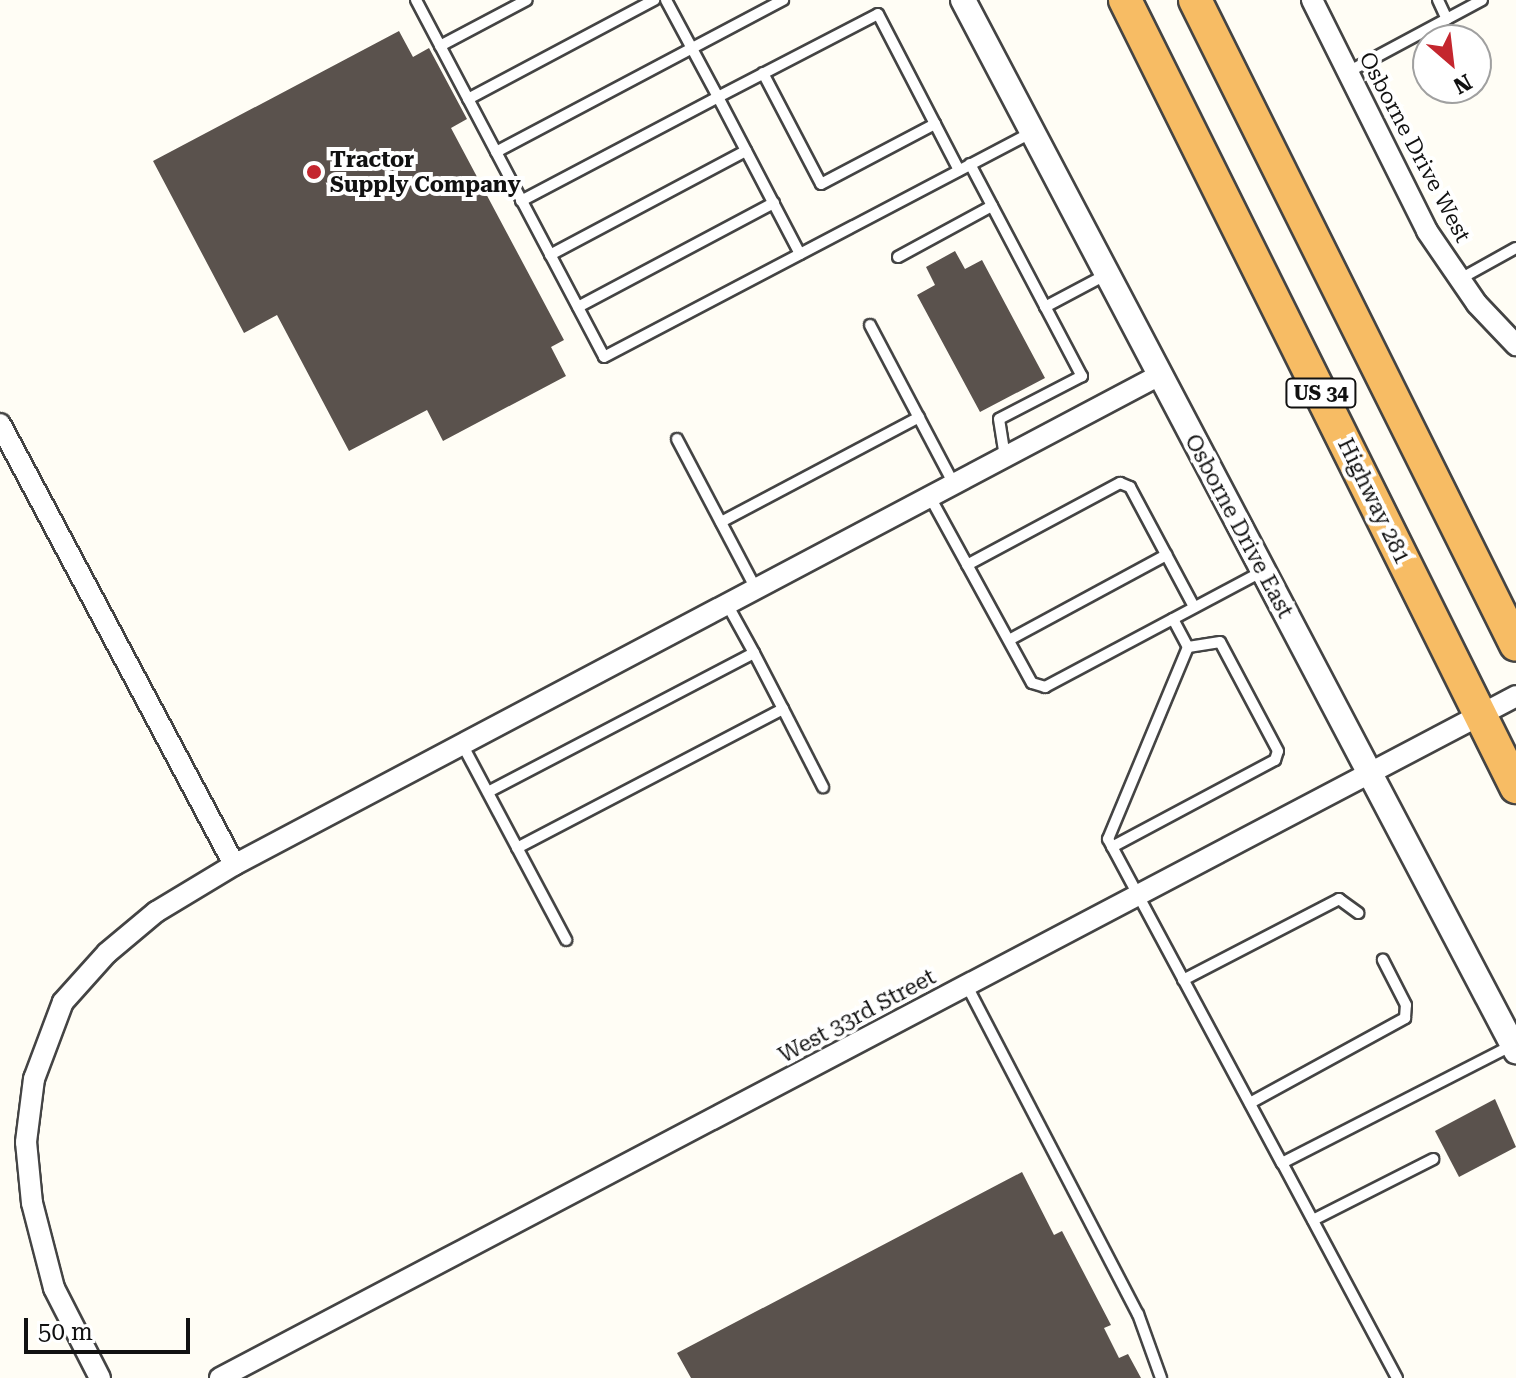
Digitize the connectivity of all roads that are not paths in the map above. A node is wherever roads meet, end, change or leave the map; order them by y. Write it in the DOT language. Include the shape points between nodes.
graph roads {
  1 [pos="416,0"];
  2 [pos="527,0"];
  3 [pos="654,0"];
  4 [pos="666,0"];
  5 [pos="783,0"];
  6 [pos="963,0"];
  7 [pos="1125,0"];
  8 [pos="1195,0"];
  9 [pos="1312,0"];
  10 [pos="1438,0"];
  11 [pos="1482,0"];
  12 [pos="1447,19"];
  13 [pos="440,46"];
  14 [pos="692,48"];
  15 [pos="1348,72"];
  16 [pos="763,73"];
  17 [pos="718,97"];
  18 [pos="468,99"];
  19 [pos="935,124"];
  20 [pos="1032,132"];
  21 [pos="746,151"];
  22 [pos="496,152"];
  23 [pos="970,164"];
  24 [pos="959,170"];
  25 [pos="521,201"];
  26 [pos="774,203"];
  27 [pos="992,206"];
  28 [pos="1516,248"];
  29 [pos="800,254"];
  30 [pos="550,255"];
  31 [pos="898,257"];
  32 [pos="1107,274"];
  33 [pos="1460,279"];
  34 [pos="578,307"];
  35 [pos="1045,307"];
  36 [pos="870,325"];
  37 [pos="1516,345"];
  38 [pos="1160,375"];
  39 [pos="919,417"];
  40 [pos="0,424"];
  41 [pos="677,439"];
  42 [pos="1005,457"];
  43 [pos="954,484"];
  44 [pos="930,497"];
  45 [pos="721,522"];
  46 [pos="1166,555"];
  47 [pos="967,565"];
  48 [pos="1263,571"];
  49 [pos="756,589"];
  50 [pos="727,604"];
  51 [pos="1194,607"];
  52 [pos="1173,619"];
  53 [pos="1009,640"];
  54 [pos="1516,645"];
  55 [pos="1188,647"];
  56 [pos="754,653"];
  57 [pos="1516,696"];
  58 [pos="783,709"];
  59 [pos="1481,716"];
  60 [pos="462,744"];
  61 [pos="1370,774"];
  62 [pos="823,787"];
  63 [pos="1516,787"];
  64 [pos="488,792"];
  65 [pos="1112,847"];
  66 [pos="517,848"];
  67 [pos="234,865"];
  68 [pos="1138,895"];
  69 [pos="1358,913"];
  70 [pos="566,940"];
  71 [pos="1383,960"];
  72 [pos="1183,980"];
  73 [pos="967,986"];
  74 [pos="1514,1048"];
  75 [pos="1250,1103"];
  76 [pos="1433,1159"];
  77 [pos="1282,1163"];
  78 [pos="1313,1220"];
  79 [pos="100,1378"];
  80 [pos="220,1378"];
  81 [pos="1161,1378"];
  82 [pos="1397,1378"];
  1 -- 13 [label="lane"];
  2 -- 13 [label="lane"];
  3 -- 18 [label="lane"];
  4 -- 14 [label="lane"];
  5 -- 14 [label="lane"];
  6 -- 20 [label="street, Osborne Drive East"];
  7 -- 59 [label="highway, Highway 281 / US 34"];
  8 -- 54 [label="highway, US 34"];
  9 -- 15 [label="street, Osborne Drive West"];
  10 -- 12 [label="lane"];
  11 -- 12 [label="lane"];
  12 -- 15 [label="lane"];
  13 -- 18 [label="lane"];
  14 -- 17 [label="lane"];
  14 -- 22 [label="lane"];
  15 -- 33 [label="street, Osborne Drive West" via="1427,231"];
  16 -- 17 [label="lane"];
  16 -- 19 [label="lane" via="878,14"];
  16 -- 19 [label="lane" via="821,184"];
  17 -- 21 [label="lane"];
  17 -- 25 [label="lane"];
  18 -- 22 [label="lane"];
  19 -- 24 [label="lane"];
  20 -- 23 [label="lane"];
  20 -- 32 [label="street, Osborne Drive East"];
  21 -- 26 [label="lane"];
  21 -- 30 [label="lane"];
  22 -- 25 [label="lane"];
  23 -- 24 [label="lane"];
  23 -- 27 [label="lane"];
  24 -- 29 [label="lane"];
  25 -- 30 [label="lane"];
  26 -- 29 [label="lane"];
  26 -- 34 [label="lane"];
  27 -- 31 [label="lane"];
  27 -- 35 [label="lane"];
  28 -- 33 [label="lane"];
  29 -- 34 [label="lane" via="604,357"];
  30 -- 34 [label="lane"];
  32 -- 35 [label="lane"];
  32 -- 38 [label="street, Osborne Drive East"];
  33 -- 37 [label="street, Osborne Drive West"];
  35 -- 42 [label="lane" via="1082,376 999,419"];
  36 -- 39 [label="lane"];
  38 -- 42 [label="street"];
  38 -- 48 [label="street, Osborne Drive East"];
  39 -- 43 [label="lane"];
  39 -- 45 [label="lane"];
  40 -- 67 [label="street"];
  41 -- 45 [label="lane"];
  42 -- 43 [label="street"];
  43 -- 44 [label="street"];
  44 -- 47 [label="lane"];
  44 -- 49 [label="street"];
  45 -- 49 [label="lane"];
  46 -- 47 [label="lane" via="1130,487 1120,483"];
  46 -- 51 [label="lane"];
  46 -- 53 [label="lane"];
  47 -- 53 [label="lane"];
  48 -- 51 [label="lane"];
  48 -- 61 [label="street, Osborne Drive East"];
  49 -- 50 [label="street"];
  50 -- 56 [label="lane"];
  50 -- 60 [label="street"];
  51 -- 52 [label="lane"];
  52 -- 53 [label="lane" via="1045,687 1032,683"];
  52 -- 55 [label="lane"];
  55 -- 65 [label="lane" via="1108,839"];
  55 -- 65 [label="lane" via="1220,642 1278,751 1275,760"];
  56 -- 58 [label="lane"];
  56 -- 64 [label="lane"];
  57 -- 59 [label="street, West 33rd Street"];
  58 -- 62 [label="lane"];
  58 -- 66 [label="lane"];
  59 -- 61 [label="street, West 33rd Street"];
  59 -- 63 [label="highway, Highway 281 / US 34"];
  60 -- 64 [label="lane"];
  60 -- 67 [label="street"];
  61 -- 68 [label="street, West 33rd Street"];
  61 -- 74 [label="street, Osborne Drive East"];
  64 -- 66 [label="lane"];
  65 -- 68 [label="lane"];
  66 -- 70 [label="lane"];
  67 -- 79 [label="street" via="156,912 107,953 63,1002 34,1079 26,1142 32,1203 54,1288"];
  68 -- 72 [label="lane"];
  68 -- 73 [label="street, West 33rd Street"];
  69 -- 72 [label="lane" via="1339,899"];
  71 -- 75 [label="lane" via="1406,1005 1405,1018"];
  72 -- 75 [label="lane"];
  73 -- 80 [label="street, West 33rd Street"];
  73 -- 81 [label="lane" via="1138,1314"];
  74 -- 77 [label="lane"];
  75 -- 77 [label="lane"];
  76 -- 78 [label="lane"];
  77 -- 78 [label="lane"];
  78 -- 82 [label="lane"];
}
